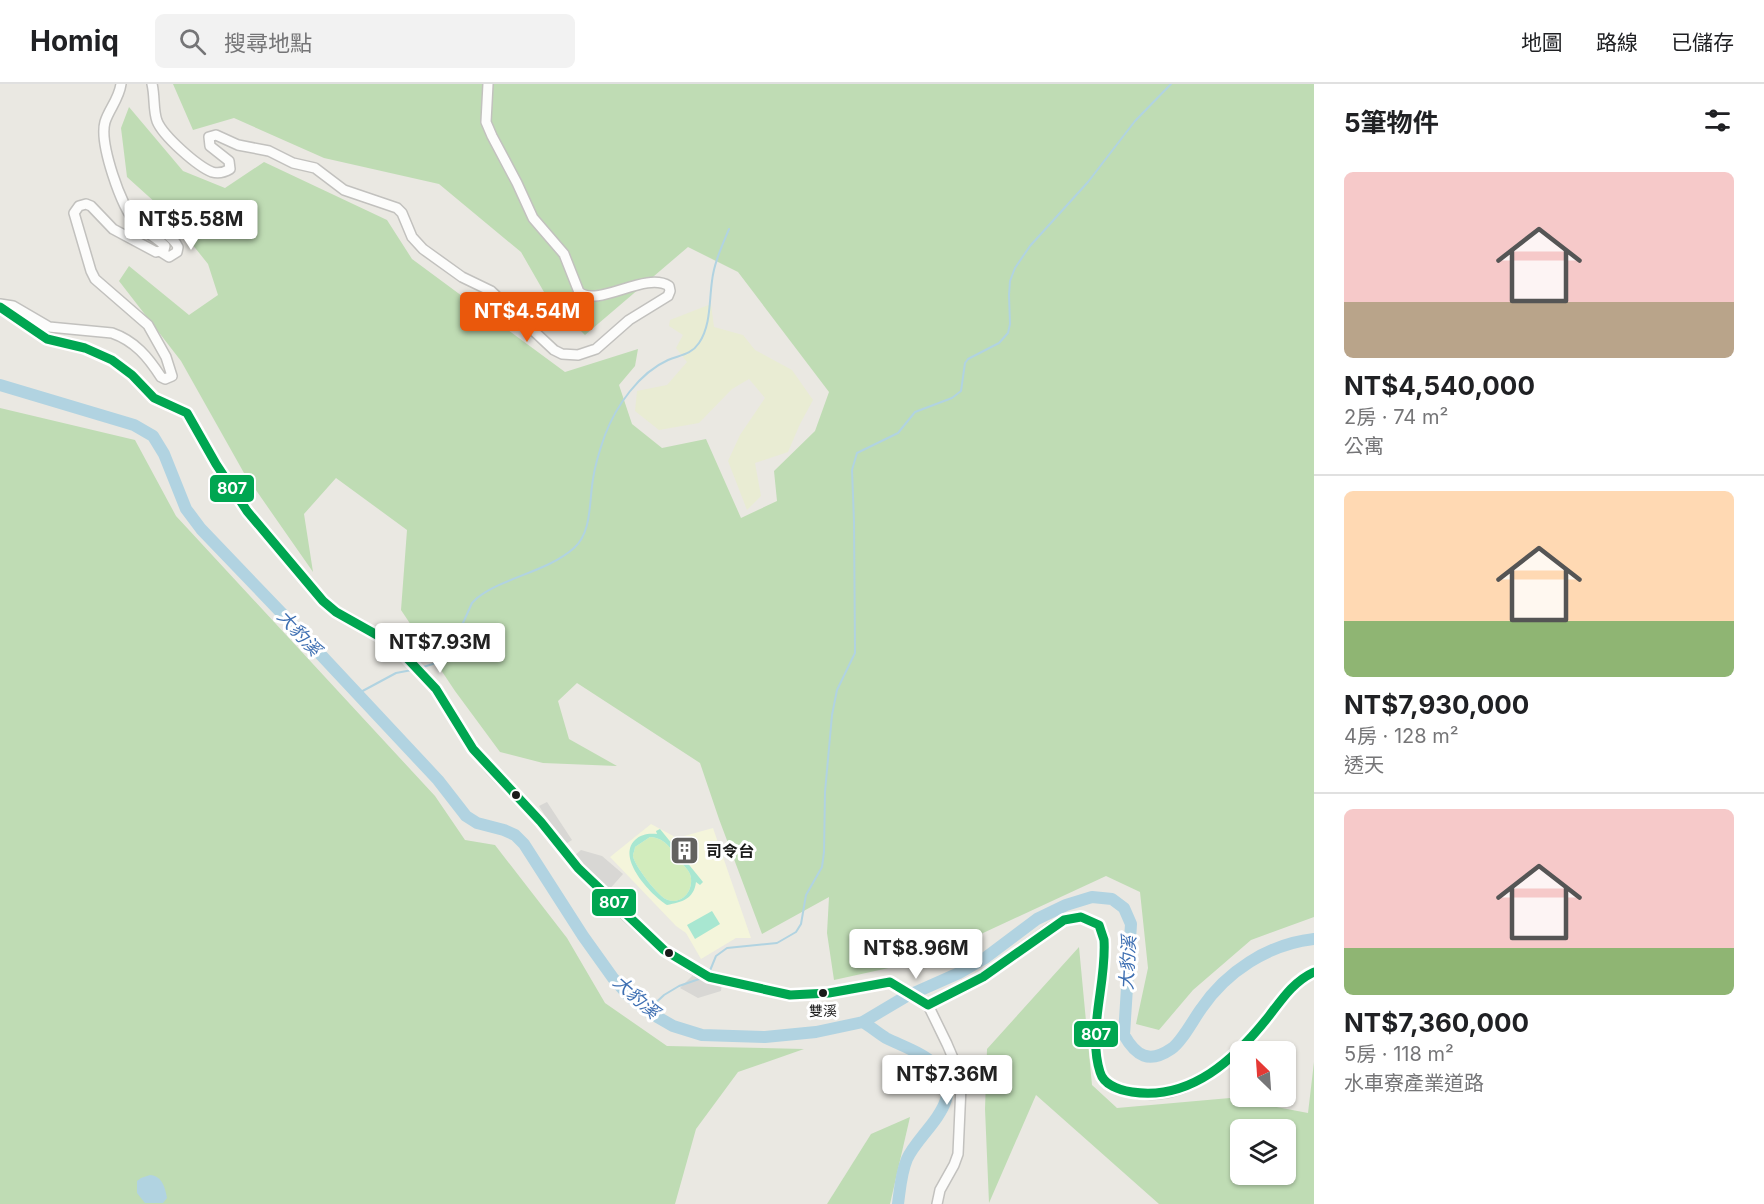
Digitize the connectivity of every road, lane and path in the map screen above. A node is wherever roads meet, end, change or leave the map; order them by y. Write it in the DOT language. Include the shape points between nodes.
graph roads {
  1 [pos="121,84"];
  2 [pos="152,84"];
  3 [pos="488,84"];
  4 [pos="148,211"];
  5 [pos="161,252"];
  6 [pos="0,305"];
  7 [pos="1314,972"];
  8 [pos="925,1002"];
  9 [pos="951,1059"];
  10 [pos="927,1074"];
  11 [pos="937,1204"];
  1 -- 5 [label="street" via="104,125 109,157 125,209 142,230 165,246"];
  2 -- 3 [label="street" via="157,122 168,137 212,172 230,169 230,161 210,146 209,137 216,135 320,170 344,190 397,208 423,249 456,273 491,291 554,350 569,356 586,353 596,349 628,320 668,296 669,286 647,284 588,296 579,292 564,254 533,218 492,136 486,122"];
  4 -- 5 [label="street" via="152,224 178,247 170,257"];
  5 -- 6 [label="street" via="120,233 91,206 75,209 91,271 103,287 148,325 172,372 169,379 161,377 144,353 119,335 49,327 13,306"];
  6 -- 8 [label="street" via="47,339 85,348 112,360 154,398 187,413 247,511 323,601 405,656 436,689 473,749 491,770 529,808 578,868 664,950 709,977 781,994 829,993 884,982 895,984"];
  7 -- 8 [label="street" via="1293,985 1255,1033 1219,1067 1200,1081 1157,1095 1118,1089 1100,1074 1099,1019 1105,938 1099,925 1091,920 1065,920 983,977"];
  8 -- 9 [label="street"];
  9 -- 10 [label="street"];
  9 -- 11 [label="street" via="962,1086 958,1154"];
}
